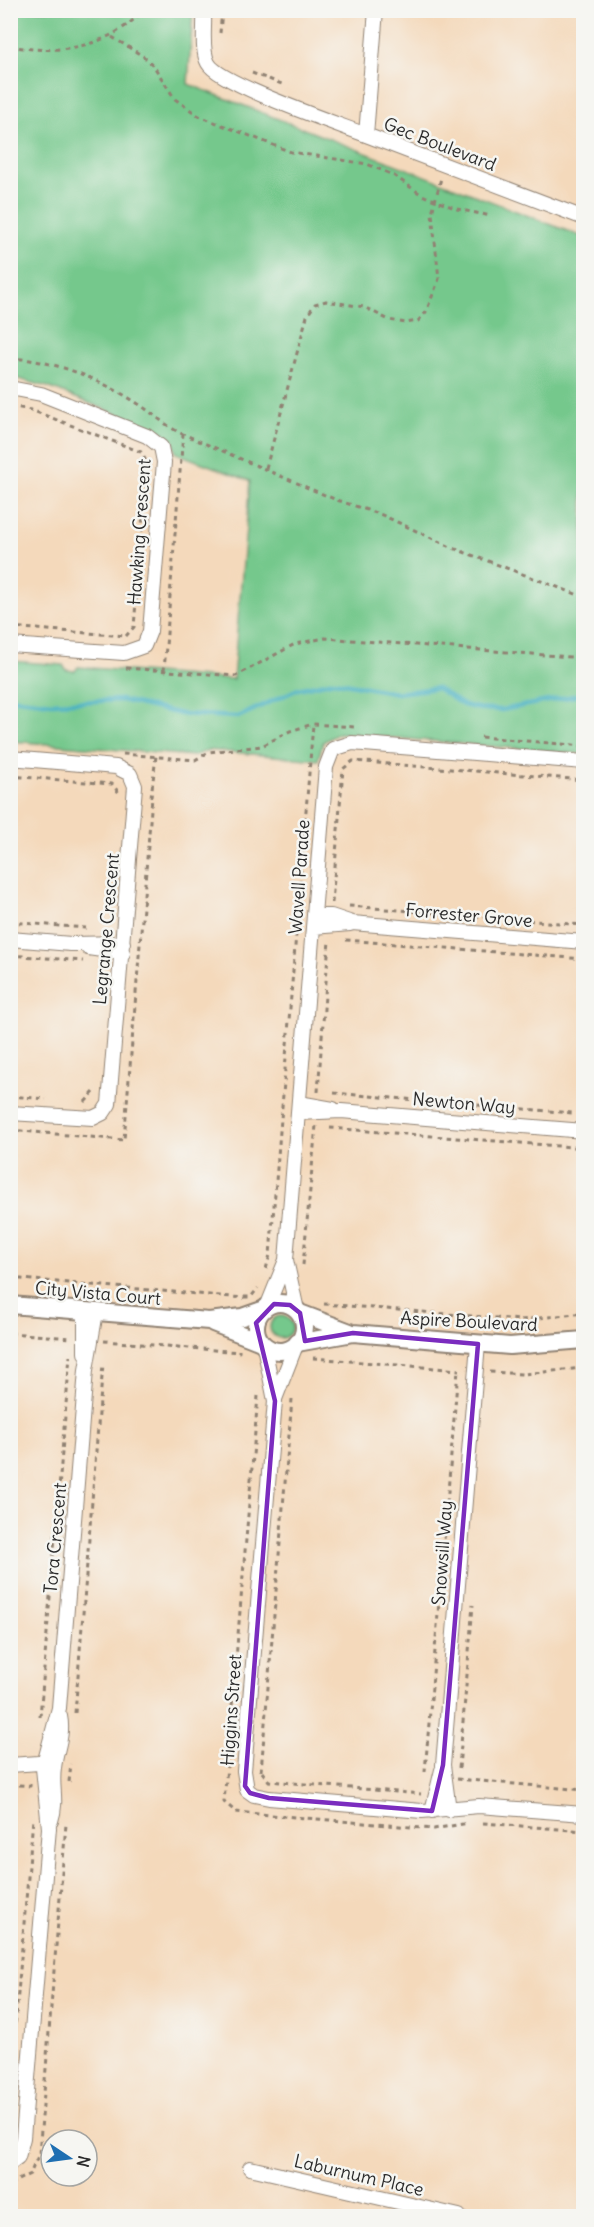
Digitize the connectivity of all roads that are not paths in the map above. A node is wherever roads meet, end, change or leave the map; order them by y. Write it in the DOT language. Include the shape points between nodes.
graph roads {
  1 [pos="376,10"];
  2 [pos="204,12"];
  3 [pos="366,135"];
  4 [pos="584,218"];
  5 [pos="10,388"];
  6 [pos="10,645"];
  7 [pos="10,758"];
  8 [pos="584,762"];
  9 [pos="314,921"];
  10 [pos="352,923"];
  11 [pos="10,939"];
  12 [pos="584,942"];
  13 [pos="71,944"];
  14 [pos="123,948"];
  15 [pos="299,1108"];
  16 [pos="10,1113"];
  17 [pos="584,1131"];
  18 [pos="286,1260"];
  19 [pos="10,1305"];
  20 [pos="265,1309"];
  21 [pos="298,1311"];
  22 [pos="91,1312"];
  23 [pos="209,1321"];
  24 [pos="353,1333"];
  25 [pos="584,1340"];
  26 [pos="263,1344"];
  27 [pos="297,1344"];
  28 [pos="478,1344"];
  29 [pos="275,1401"];
  30 [pos="10,1766"];
  31 [pos="47,1769"];
  32 [pos="438,1775"];
  33 [pos="449,1810"];
  34 [pos="432,1811"];
  35 [pos="584,1814"];
  36 [pos="10,2163"];
  37 [pos="250,2168"];
  38 [pos="459,2217"];
  1 -- 3 [label="street, Gec Boulevard"];
  2 -- 3 [label="street" via="197,43 198,63 216,82 248,89"];
  3 -- 4 [label="street, Gec Boulevard"];
  5 -- 6 [label="street, Hawking Crescent" via="41,394 147,436 161,447 164,462 150,631 144,646 123,660"];
  7 -- 14 [label="street, Legrange Crescent" via="122,769 133,777 135,796"];
  8 -- 9 [label="street, Wavell Parade" via="351,743 337,746 326,767"];
  9 -- 10 [label="street, Forrester Grove" via="331,916"];
  9 -- 10 [label="street, Forrester Grove" via="330,933"];
  9 -- 15 [label="street, Wavell Parade"];
  10 -- 12 [label="street, Forrester Grove"];
  11 -- 13 [label="street"];
  13 -- 14 [label="street"];
  13 -- 14 [label="street" via="106,952"];
  14 -- 16 [label="street, Legrange Crescent" via="106,1110 98,1117 86,1119"];
  15 -- 17 [label="street, Newton Way"];
  15 -- 18 [label="street, Wavell Parade"];
  18 -- 20 [label="street, Wavell Parade"];
  18 -- 21 [label="street, Wavell Parade"];
  19 -- 22 [label="street, City Vista Court"];
  20 -- 21 [label="street" via="282,1303"];
  20 -- 23 [label="street" via="242,1317"];
  20 -- 26 [label="street" via="256,1323"];
  21 -- 24 [label="street, Aspire Boulevard"];
  21 -- 27 [label="street" via="304,1329"];
  22 -- 23 [label="street, City Vista Court"];
  22 -- 31 [label="street, Tora Crescent" via="59,1708 62,1735"];
  23 -- 26 [label="street"];
  24 -- 27 [label="street, Aspire Boulevard"];
  24 -- 28 [label="street, Aspire Boulevard"];
  25 -- 28 [label="street, Aspire Boulevard" via="521,1346"];
  26 -- 27 [label="street" via="277,1351"];
  26 -- 29 [label="street, Higgins Street"];
  27 -- 29 [label="street, Higgins Street"];
  28 -- 32 [label="street, Snowsill Way"];
  29 -- 34 [label="street, Higgins Street" via="244,1771 247,1790 260,1797"];
  30 -- 31 [label="street"];
  31 -- 36 [label="street, Tora Crescent" via="56,1806 49,1828 23,2138 18,2157"];
  32 -- 33 [label="street, Snowsill Way"];
  32 -- 34 [label="street, Snowsill Way"];
  33 -- 34 [label="street, Higgins Street"];
  33 -- 35 [label="street, Higgins Street" via="479,1806"];
  37 -- 38 [label="street, Laburnum Place"];
}
